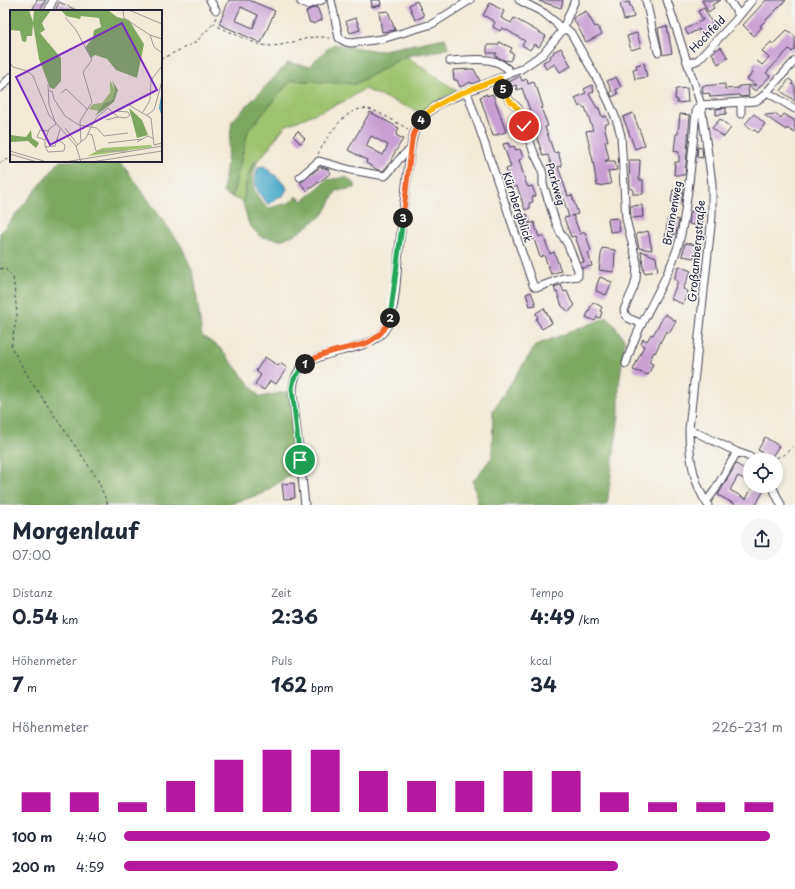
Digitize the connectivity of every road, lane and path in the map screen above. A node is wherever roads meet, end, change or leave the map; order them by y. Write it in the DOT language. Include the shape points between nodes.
graph roads {
  1 [pos="53,0"];
  2 [pos="210,0"];
  3 [pos="300,0"];
  4 [pos="322,0"];
  5 [pos="331,0"];
  6 [pos="470,0"];
  7 [pos="519,0"];
  8 [pos="575,0"];
  9 [pos="646,0"];
  10 [pos="667,0"];
  11 [pos="729,0"];
  12 [pos="752,0"];
  13 [pos="48,10"];
  14 [pos="216,10"];
  15 [pos="739,15"];
  16 [pos="214,23"];
  17 [pos="563,29"];
  18 [pos="339,38"];
  19 [pos="658,52"];
  20 [pos="162,59"];
  21 [pos="450,61"];
  22 [pos="688,64"];
  23 [pos="794,65"];
  24 [pos="511,73"];
  25 [pos="10,78"];
  26 [pos="500,78"];
  27 [pos="0,88"];
  28 [pos="468,92"];
  29 [pos="767,92"];
  30 [pos="741,102"];
  31 [pos="701,105"];
  32 [pos="795,109"];
  33 [pos="741,114"];
  34 [pos="414,133"];
  35 [pos="410,150"];
  36 [pos="10,158"];
  37 [pos="319,161"];
  38 [pos="0,163"];
  39 [pos="300,177"];
  40 [pos="0,269"];
  41 [pos="578,276"];
  42 [pos="642,324"];
  43 [pos="626,364"];
  44 [pos="689,429"];
  45 [pos="795,446"];
  46 [pos="738,452"];
  47 [pos="743,454"];
  48 [pos="783,455"];
  49 [pos="775,493"];
  50 [pos="707,503"];
  51 [pos="108,505"];
  52 [pos="305,505"];
  53 [pos="781,505"];
  1 -- 13 [label="street"];
  2 -- 14 [label="street"];
  3 -- 4 [label="street" via="307,5"];
  5 -- 18 [label="street"];
  6 -- 18 [label="street" via="432,24 395,36 351,42"];
  7 -- 17 [label="street" via="544,13"];
  8 -- 17 [label="street"];
  9 -- 19 [label="street"];
  10 -- 22 [label="street, Großambergstraße"];
  11 -- 15 [label="street, Hochfeld"];
  12 -- 15 [label="street, Hochfeld"];
  14 -- 16 [label="path"];
  15 -- 22 [label="street, Hochfeld" via="698,60"];
  16 -- 18 [label="path" via="222,29 261,45 281,45 314,37"];
  16 -- 20 [label="path" via="196,42"];
  17 -- 24 [label="street" via="543,54"];
  17 -- 42 [label="street" via="571,33 618,124 626,219 637,263 634,287 624,310 628,318"];
  21 -- 24 [label="street" via="490,60"];
  22 -- 31 [label="street, Großambergstraße"];
  23 -- 29 [label="street"];
  24 -- 26 [label="street"];
  25 -- 27 [label="street"];
  26 -- 28 [label="street"];
  26 -- 41 [label="street, Parkweg" via="509,100 520,111 541,167 543,184 556,223 570,250"];
  28 -- 34 [label="street" via="431,109"];
  28 -- 41 [label="street, Kürnbergblick" via="533,285 539,287 563,278"];
  29 -- 30 [label="street" via="756,101"];
  29 -- 32 [label="street"];
  30 -- 31 [label="street"];
  30 -- 33 [label="street"];
  31 -- 42 [label="street, Brunnenweg" via="696,112 680,240"];
  31 -- 44 [label="street, Großambergstraße" via="712,183 712,216"];
  34 -- 35 [label="street"];
  34 -- 37 [label="path" via="372,110 361,108 348,114 334,128 318,155"];
  35 -- 37 [label="street" via="400,156 385,176 358,172"];
  35 -- 52 [label="street" via="395,290 387,326 367,343 310,361 298,373 293,383"];
  36 -- 38 [label="path"];
  37 -- 39 [label="street"];
  40 -- 51 [label="path" via="4,268 13,276 17,315 11,347 32,383 97,478"];
  42 -- 43 [label="street, Brunnenweg" via="632,343"];
  44 -- 46 [label="street"];
  44 -- 50 [label="street, Großambergstraße" via="691,461"];
  45 -- 48 [label="path"];
  46 -- 47 [label="street"];
  46 -- 50 [label="street"];
  49 -- 53 [label="street"];
}
